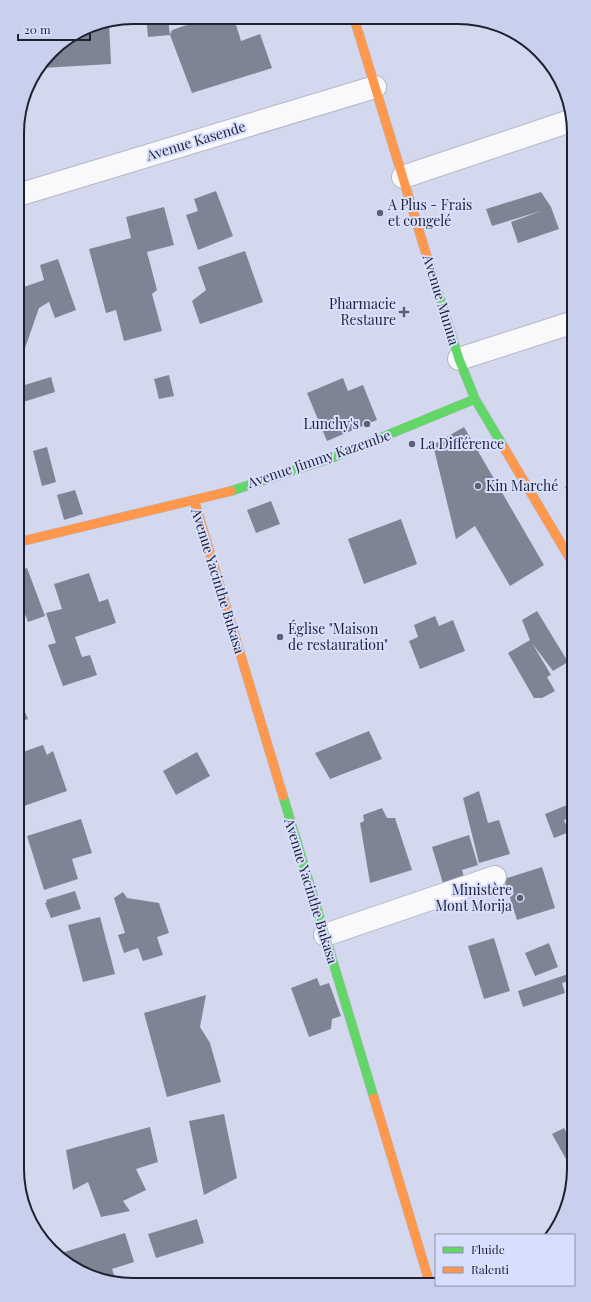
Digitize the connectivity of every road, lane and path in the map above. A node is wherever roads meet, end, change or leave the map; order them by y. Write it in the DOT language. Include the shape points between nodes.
graph roads {
  1 [pos="356,24"];
  2 [pos="375,87"];
  3 [pos="566,123"];
  4 [pos="404,177"];
  5 [pos="24,193"];
  6 [pos="567,324"];
  7 [pos="459,359"];
  8 [pos="475,399"];
  9 [pos="194,500"];
  10 [pos="24,541"];
  11 [pos="567,554"];
  12 [pos="495,877"];
  13 [pos="325,935"];
  14 [pos="428,1278"];
  1 -- 2 [label="street, Avenue Munua"];
  2 -- 4 [label="street, Avenue Munua"];
  2 -- 5 [label="street, Avenue Kasende"];
  3 -- 4 [label="street"];
  4 -- 7 [label="street, Avenue Munua"];
  6 -- 7 [label="street"];
  7 -- 8 [label="street, Avenue Munua"];
  8 -- 9 [label="street, Avenue Jimmy Kazembe" via="286,474"];
  8 -- 11 [label="street, Avenue Munua"];
  9 -- 10 [label="street, Avenue Jimmy Kazembe"];
  9 -- 13 [label="street, Avenue Yacinthe Bukasa"];
  12 -- 13 [label="street"];
  13 -- 14 [label="street, Avenue Yacinthe Bukasa"];
}
